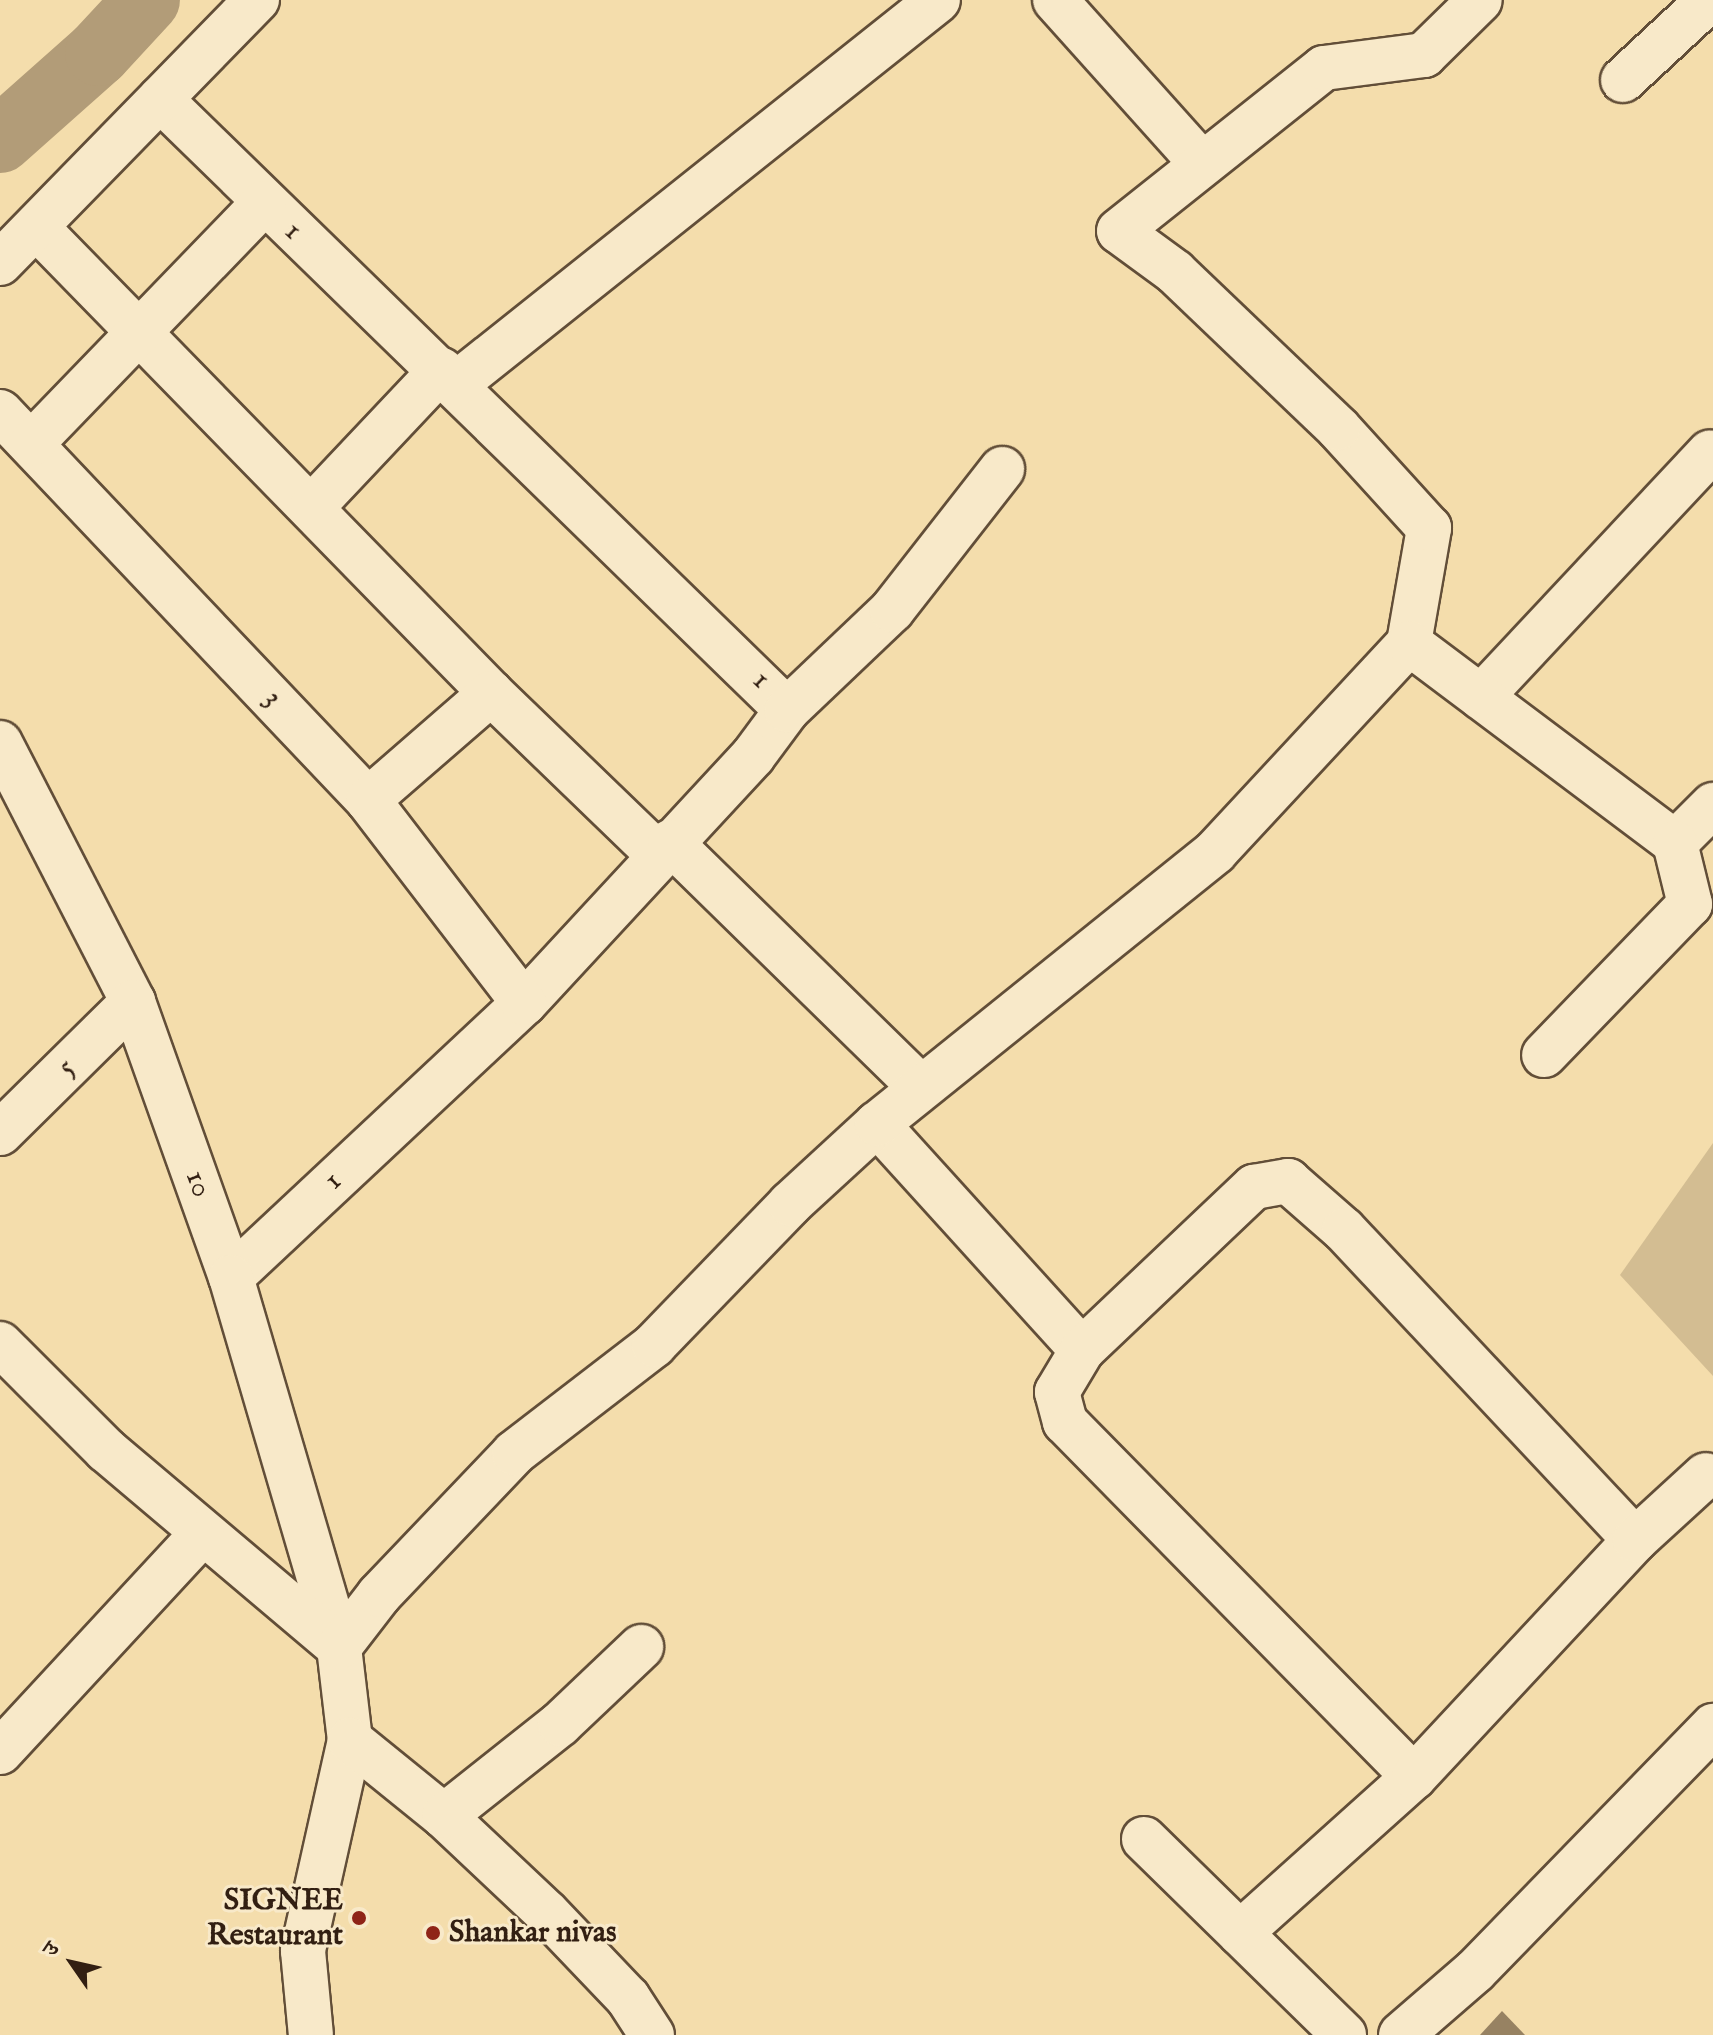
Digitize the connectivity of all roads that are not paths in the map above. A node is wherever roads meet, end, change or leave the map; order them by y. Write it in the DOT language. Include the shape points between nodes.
graph roads {
  1 [pos="257,0"];
  2 [pos="938,0"];
  3 [pos="1055,0"];
  4 [pos="1480,0"];
  5 [pos="1709,0"];
  6 [pos="1623,80"];
  7 [pos="160,99"];
  8 [pos="1202,164"];
  9 [pos="264,203"];
  10 [pos="37,228"];
  11 [pos="0,263"];
  12 [pos="141,335"];
  13 [pos="448,377"];
  14 [pos="0,412"];
  15 [pos="31,444"];
  16 [pos="1710,452"];
  17 [pos="1002,469"];
  18 [pos="311,508"];
  19 [pos="1409,643"];
  20 [pos="491,693"];
  21 [pos="1481,697"];
  22 [pos="787,710"];
  23 [pos="0,743"];
  24 [pos="368,800"];
  25 [pos="1713,805"];
  26 [pos="1675,843"];
  27 [pos="664,848"];
  28 [pos="133,1002"];
  29 [pos="524,1003"];
  30 [pos="1544,1055"];
  31 [pos="921,1088"];
  32 [pos="877,1124"];
  33 [pos="0,1133"];
  34 [pos="231,1277"];
  35 [pos="0,1344"];
  36 [pos="1082,1350"];
  37 [pos="1706,1475"];
  38 [pos="202,1534"];
  39 [pos="1635,1540"];
  40 [pos="339,1647"];
  41 [pos="641,1647"];
  42 [pos="1713,1726"];
  43 [pos="8,1727"];
  44 [pos="350,1740"];
  45 [pos="1414,1777"];
  46 [pos="444,1816"];
  47 [pos="1144,1839"];
  48 [pos="1240,1933"];
  49 [pos="311,2035"];
  50 [pos="652,2035"];
  51 [pos="1344,2035"];
  52 [pos="1401,2035"];
  1 -- 7 [label="street"];
  2 -- 13 [label="street"];
  3 -- 8 [label="street"];
  4 -- 8 [label="street" via="1424,55 1324,68"];
  5 -- 6 [label="street"];
  7 -- 9 [label="street, 1"];
  7 -- 10 [label="street"];
  8 -- 19 [label="street" via="1119,231 1175,272 1316,407 1429,528"];
  9 -- 12 [label="street"];
  9 -- 13 [label="street, 1"];
  10 -- 11 [label="street"];
  10 -- 12 [label="street"];
  12 -- 15 [label="street"];
  12 -- 18 [label="street"];
  13 -- 18 [label="street"];
  13 -- 22 [label="street, 1"];
  14 -- 15 [label="street, 3"];
  15 -- 24 [label="street, 3"];
  16 -- 21 [label="street"];
  17 -- 22 [label="street" via="892,610"];
  18 -- 20 [label="street"];
  19 -- 21 [label="street"];
  19 -- 31 [label="street" via="1215,852"];
  20 -- 24 [label="street"];
  20 -- 27 [label="street"];
  21 -- 26 [label="street"];
  22 -- 27 [label="street, 1" via="753,756"];
  23 -- 28 [label="street, 10"];
  24 -- 29 [label="street, 3"];
  25 -- 26 [label="street"];
  26 -- 30 [label="street" via="1690,904"];
  27 -- 29 [label="street, 1"];
  27 -- 31 [label="street"];
  28 -- 33 [label="street, 5"];
  28 -- 34 [label="street, 10"];
  29 -- 34 [label="street, 1"];
  31 -- 32 [label="street"];
  32 -- 36 [label="street"];
  32 -- 40 [label="street" via="654,1345 514,1453 379,1595"];
  34 -- 40 [label="street, 10"];
  35 -- 38 [label="street" via="106,1450"];
  36 -- 39 [label="street" via="1254,1187 1288,1181 1344,1230"];
  36 -- 45 [label="street" via="1057,1392 1065,1422"];
  37 -- 39 [label="street"];
  38 -- 40 [label="street"];
  38 -- 43 [label="street"];
  39 -- 45 [label="street"];
  40 -- 44 [label="street, 10"];
  41 -- 46 [label="street" via="560,1724"];
  42 -- 52 [label="street" via="1475,1971"];
  44 -- 46 [label="street"];
  44 -- 49 [label="street, 10" via="303,1951"];
  45 -- 48 [label="street"];
  46 -- 50 [label="street" via="628,1998"];
  47 -- 48 [label="street"];
  48 -- 51 [label="street"];
}
